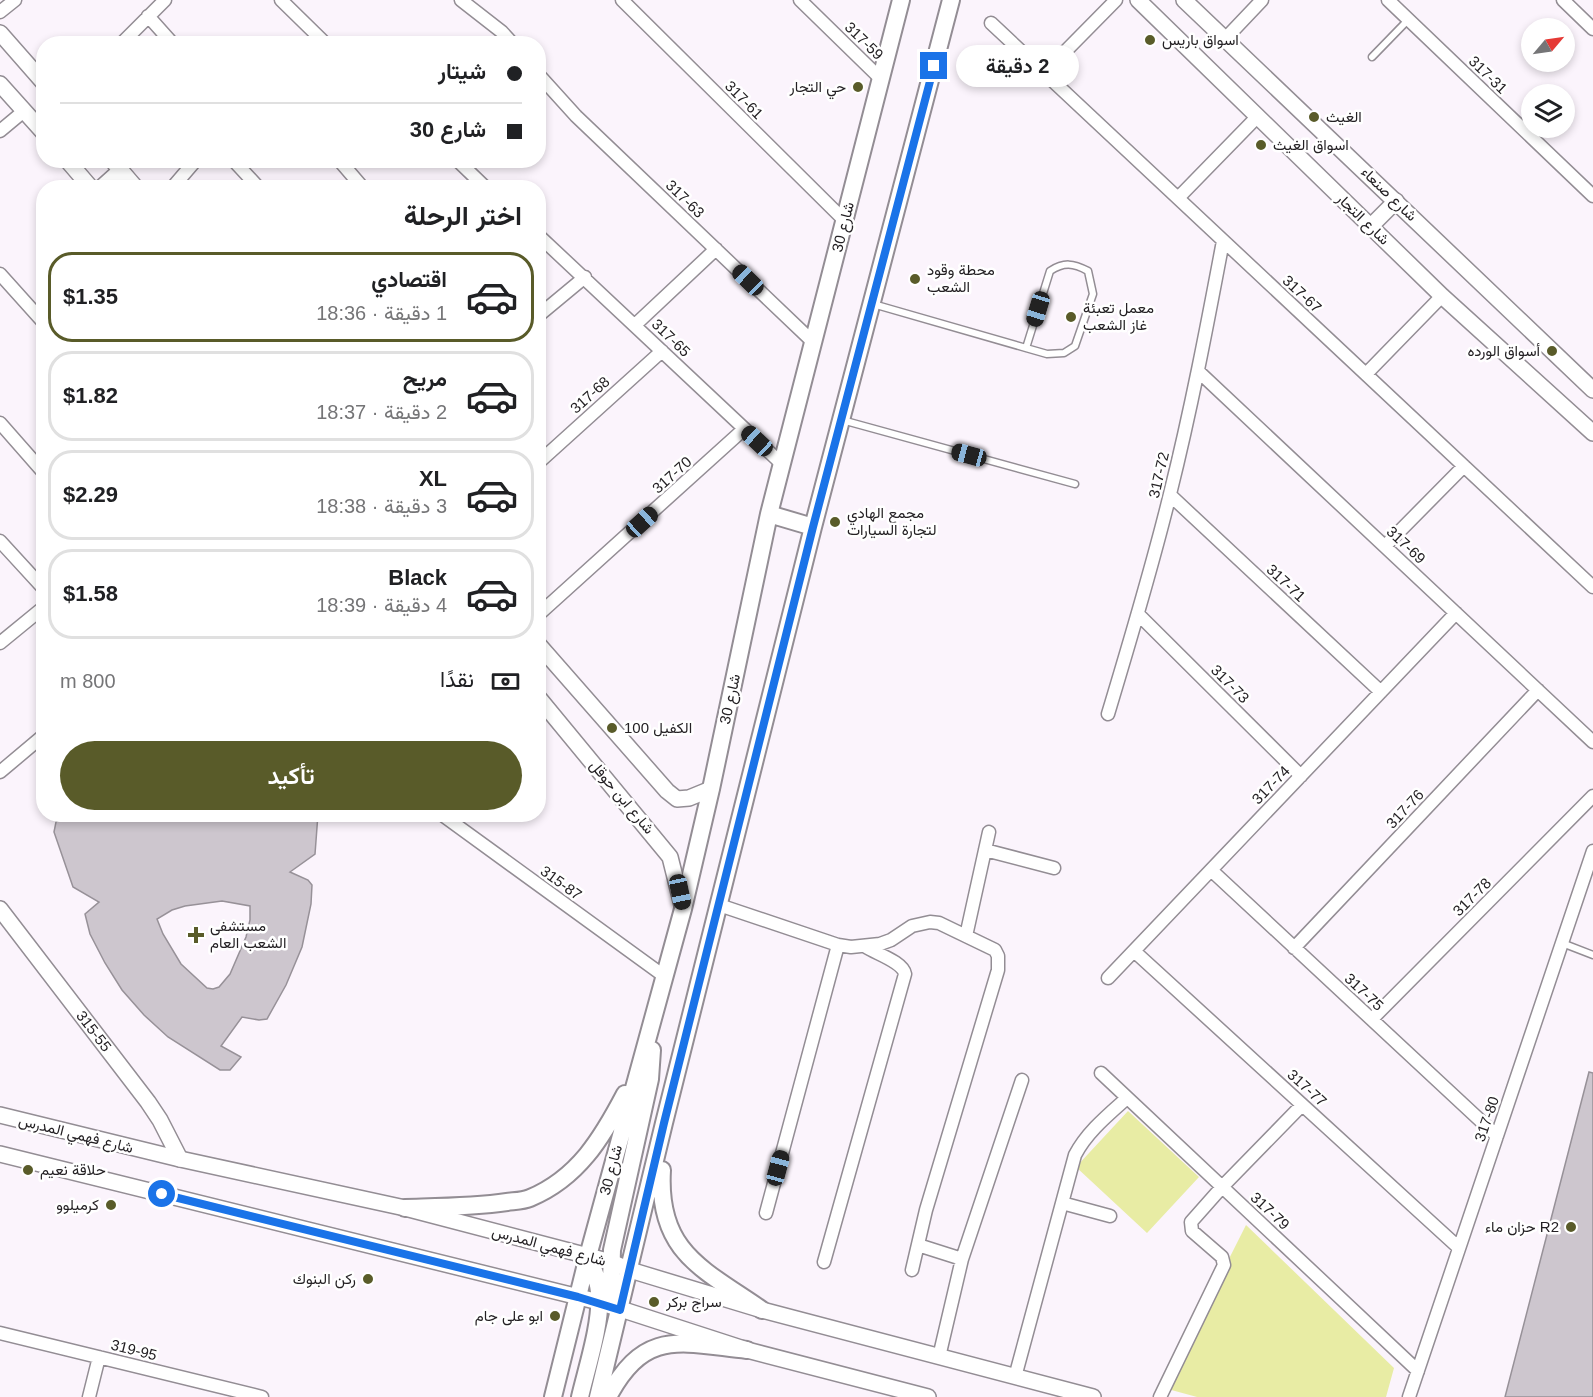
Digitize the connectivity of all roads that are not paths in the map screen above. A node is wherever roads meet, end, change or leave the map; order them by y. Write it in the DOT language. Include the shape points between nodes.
graph roads {
  1 [pos="15,0"];
  2 [pos="165,0"];
  3 [pos="281,0"];
  4 [pos="622,0"];
  5 [pos="800,0"];
  6 [pos="901,0"];
  7 [pos="951,0"];
  8 [pos="1116,0"];
  9 [pos="1138,0"];
  10 [pos="1184,0"];
  11 [pos="1262,0"];
  12 [pos="1388,0"];
  13 [pos="1563,0"];
  14 [pos="464,1"];
  15 [pos="0,12"];
  16 [pos="148,16"];
  17 [pos="1408,20"];
  18 [pos="991,23"];
  19 [pos="1593,29"];
  20 [pos="0,33"];
  21 [pos="129,36"];
  22 [pos="166,36"];
  23 [pos="318,36"];
  24 [pos="506,36"];
  25 [pos="1226,38"];
  26 [pos="1372,57"];
  27 [pos="1044,72"];
  28 [pos="36,74"];
  29 [pos="881,79"];
  30 [pos="546,83"];
  31 [pos="0,84"];
  32 [pos="24,111"];
  33 [pos="1257,117"];
  34 [pos="36,124"];
  35 [pos="0,131"];
  36 [pos="75,168"];
  37 [pos="119,168"];
  38 [pos="189,168"];
  39 [pos="241,168"];
  40 [pos="346,168"];
  41 [pos="465,168"];
  42 [pos="84,180"];
  43 [pos="129,180"];
  44 [pos="179,180"];
  45 [pos="252,180"];
  46 [pos="356,180"];
  47 [pos="478,180"];
  48 [pos="1593,196"];
  49 [pos="1178,198"];
  50 [pos="1396,201"];
  51 [pos="844,220"];
  52 [pos="1371,226"];
  53 [pos="1223,241"];
  54 [pos="546,242"];
  55 [pos="716,249"];
  56 [pos="0,274"];
  57 [pos="585,277"];
  58 [pos="1442,296"];
  59 [pos="873,304"];
  60 [pos="546,309"];
  61 [pos="36,313"];
  62 [pos="635,325"];
  63 [pos="813,342"];
  64 [pos="1026,348"];
  65 [pos="662,351"];
  66 [pos="1198,370"];
  67 [pos="1366,374"];
  68 [pos="1593,390"];
  69 [pos="842,420"];
  70 [pos="0,423"];
  71 [pos="744,429"];
  72 [pos="1593,433"];
  73 [pos="546,456"];
  74 [pos="36,463"];
  75 [pos="782,464"];
  76 [pos="1464,466"];
  77 [pos="1075,484"];
  78 [pos="1170,495"];
  79 [pos="769,514"];
  80 [pos="813,527"];
  81 [pos="0,541"];
  82 [pos="1385,546"];
  83 [pos="36,580"];
  84 [pos="1593,587"];
  85 [pos="546,608"];
  86 [pos="1456,613"];
  87 [pos="36,614"];
  88 [pos="1138,614"];
  89 [pos="0,643"];
  90 [pos="546,653"];
  91 [pos="1538,690"];
  92 [pos="1381,692"];
  93 [pos="546,707"];
  94 [pos="1108,714"];
  95 [pos="36,742"];
  96 [pos="1593,742"];
  97 [pos="0,772"];
  98 [pos="1301,776"];
  99 [pos="711,789"];
  100 [pos="1593,796"];
  101 [pos="452,822"];
  102 [pos="989,832"];
  103 [pos="985,850"];
  104 [pos="1593,851"];
  105 [pos="1054,868"];
  106 [pos="1211,870"];
  107 [pos="719,905"];
  108 [pos="0,909"];
  109 [pos="683,909"];
  110 [pos="966,936"];
  111 [pos="1562,944"];
  112 [pos="838,945"];
  113 [pos="866,947"];
  114 [pos="1294,948"];
  115 [pos="1134,951"];
  116 [pos="1593,955"];
  117 [pos="664,976"];
  118 [pos="1108,978"];
  119 [pos="655,1011"];
  120 [pos="1372,1019"];
  121 [pos="641,1061"];
  122 [pos="1101,1073"];
  123 [pos="1022,1080"];
  124 [pos="1127,1098"];
  125 [pos="1302,1105"];
  126 [pos="0,1115"];
  127 [pos="664,1123"];
  128 [pos="1497,1136"];
  129 [pos="0,1154"];
  130 [pos="180,1159"];
  131 [pos="1222,1187"];
  132 [pos="1062,1203"];
  133 [pos="405,1208"];
  134 [pos="766,1213"];
  135 [pos="1110,1215"];
  136 [pos="918,1245"];
  137 [pos="1459,1248"];
  138 [pos="588,1256"];
  139 [pos="962,1259"];
  140 [pos="611,1262"];
  141 [pos="824,1262"];
  142 [pos="630,1270"];
  143 [pos="912,1270"];
  144 [pos="578,1297"];
  145 [pos="599,1302"];
  146 [pos="620,1310"];
  147 [pos="762,1310"];
  148 [pos="0,1333"];
  149 [pos="747,1350"];
  150 [pos="99,1357"];
  151 [pos="939,1357"];
  152 [pos="1418,1371"];
  153 [pos="1015,1377"];
  154 [pos="89,1397"];
  155 [pos="262,1397"];
  156 [pos="553,1397"];
  157 [pos="580,1397"];
  158 [pos="598,1397"];
  159 [pos="608,1397"];
  160 [pos="928,1397"];
  161 [pos="1093,1397"];
  162 [pos="1160,1397"];
  163 [pos="1409,1397"];
  1 -- 15 [label="street"];
  2 -- 16 [label="street"];
  3 -- 23 [label="street"];
  4 -- 51 [label="street, 317-61"];
  5 -- 29 [label="street, 317-59"];
  6 -- 29 [label="main road, شارع 30"];
  7 -- 59 [label="main road"];
  8 -- 27 [label="street"];
  9 -- 33 [label="street, شارع التجار"];
  10 -- 25 [label="street, شارع صنعاء"];
  11 -- 25 [label="street"];
  12 -- 17 [label="street, 317-31"];
  13 -- 19 [label="street"];
  14 -- 24 [label="street"];
  16 -- 21 [label="street"];
  16 -- 22 [label="street"];
  17 -- 26 [label="lane"];
  17 -- 48 [label="street, 317-31"];
  18 -- 27 [label="street, 317-67"];
  20 -- 28 [label="street"];
  25 -- 50 [label="street, شارع صنعاء"];
  27 -- 49 [label="street, 317-67"];
  29 -- 51 [label="main road, شارع 30"];
  30 -- 55 [label="street, 317-63"];
  31 -- 32 [label="street"];
  32 -- 34 [label="street"];
  32 -- 35 [label="street"];
  33 -- 49 [label="street"];
  33 -- 52 [label="street, شارع التجار"];
  36 -- 42 [label="street"];
  37 -- 43 [label="street"];
  38 -- 44 [label="street"];
  39 -- 45 [label="street"];
  40 -- 46 [label="street"];
  41 -- 47 [label="street"];
  49 -- 53 [label="street, 317-67"];
  50 -- 52 [label="street"];
  50 -- 68 [label="street, شارع صنعاء"];
  51 -- 63 [label="main road, شارع 30"];
  52 -- 58 [label="street, شارع التجار"];
  53 -- 66 [label="street, 317-72"];
  53 -- 67 [label="street, 317-67"];
  54 -- 57 [label="street, 317-65"];
  55 -- 62 [label="street"];
  55 -- 63 [label="street, 317-63"];
  56 -- 61 [label="street"];
  57 -- 60 [label="street"];
  57 -- 62 [label="street, 317-65"];
  58 -- 67 [label="street"];
  58 -- 72 [label="street, شارع التجار"];
  59 -- 64 [label="lane"];
  59 -- 69 [label="main road"];
  62 -- 65 [label="street, 317-65"];
  63 -- 75 [label="main road, شارع 30"];
  64 -- 64 [label="lane" via="1047,354 1064,353 1075,346 1093,294 1088,271 1076,264 1062,264 1050,271"];
  65 -- 71 [label="street, 317-65"];
  65 -- 73 [label="street, 317-68"];
  66 -- 78 [label="street, 317-72"];
  66 -- 82 [label="street, 317-69"];
  67 -- 76 [label="street, 317-67"];
  69 -- 77 [label="lane"];
  69 -- 80 [label="main road"];
  70 -- 74 [label="street"];
  71 -- 75 [label="street, 317-65"];
  71 -- 85 [label="street, 317-70"];
  75 -- 79 [label="main road, شارع 30"];
  76 -- 82 [label="street"];
  76 -- 84 [label="street, 317-67"];
  78 -- 88 [label="street, 317-72"];
  78 -- 92 [label="street, 317-71"];
  79 -- 80 [label="main road"];
  79 -- 99 [label="main road, شارع 30"];
  80 -- 107 [label="main road"];
  81 -- 83 [label="street"];
  82 -- 86 [label="street, 317-69"];
  86 -- 91 [label="street, 317-69"];
  86 -- 92 [label="street, 317-74"];
  87 -- 89 [label="street"];
  88 -- 94 [label="street, 317-72"];
  88 -- 98 [label="street, 317-73"];
  90 -- 99 [label="street" via="667,791 677,799"];
  91 -- 96 [label="street, 317-69"];
  91 -- 114 [label="street, 317-76"];
  92 -- 98 [label="street, 317-74"];
  93 -- 109 [label="street, شارع ابن حوقل" via="670,857"];
  95 -- 97 [label="street"];
  98 -- 106 [label="street, 317-74"];
  99 -- 109 [label="main road, شارع 30"];
  100 -- 120 [label="street, 317-78"];
  101 -- 117 [label="street, 315-87"];
  102 -- 103 [label="street"];
  103 -- 105 [label="street"];
  103 -- 110 [label="street"];
  104 -- 111 [label="street, 317-80"];
  106 -- 114 [label="street, 317-75"];
  106 -- 115 [label="street, 317-74"];
  107 -- 112 [label="street"];
  107 -- 127 [label="main road"];
  108 -- 130 [label="street, 315-55" via="148,1102"];
  109 -- 117 [label="main road, شارع 30"];
  110 -- 113 [label="street" via="939,923 921,922 891,940"];
  110 -- 136 [label="street" via="994,950 998,970"];
  111 -- 116 [label="lane"];
  111 -- 128 [label="street, 317-80"];
  112 -- 113 [label="street"];
  112 -- 134 [label="street"];
  113 -- 141 [label="street" via="898,963 905,974"];
  114 -- 120 [label="street, 317-75"];
  115 -- 118 [label="street, 317-74"];
  115 -- 125 [label="street, 317-77"];
  117 -- 119 [label="main road, شارع 30"];
  119 -- 121 [label="main road, شارع 30"];
  119 -- 140 [label="main road" via="650,1079"];
  120 -- 128 [label="street, 317-75"];
  121 -- 133 [label="main road" via="612,1120 585,1160 560,1180 529,1198 478,1207"];
  121 -- 138 [label="main road, شارع 30"];
  122 -- 124 [label="street, 317-79"];
  123 -- 139 [label="street"];
  124 -- 131 [label="street, 317-79"];
  124 -- 132 [label="street" via="1081,1142"];
  125 -- 131 [label="street"];
  125 -- 137 [label="street, 317-77"];
  126 -- 130 [label="street, شارع فهمي المدرس"];
  127 -- 142 [label="main road"];
  127 -- 147 [label="main road" via="660,1195 668,1228 681,1250 700,1268"];
  128 -- 137 [label="street, 317-80"];
  129 -- 144 [label="street"];
  130 -- 133 [label="street, شارع فهمي المدرس"];
  131 -- 152 [label="street, 317-79"];
  131 -- 162 [label="street" via="1191,1222 1192,1231 1222,1257 1224,1265"];
  132 -- 135 [label="street"];
  132 -- 153 [label="street"];
  133 -- 138 [label="street, شارع فهمي المدرس"];
  136 -- 139 [label="street"];
  136 -- 143 [label="street"];
  137 -- 152 [label="street, 317-80"];
  138 -- 140 [label="street, شارع فهمي المدرس"];
  138 -- 144 [label="main road, شارع 30"];
  138 -- 145 [label="main road"];
  139 -- 151 [label="street"];
  140 -- 142 [label="street, شارع فهمي المدرس"];
  140 -- 146 [label="main road" via="611,1282"];
  142 -- 146 [label="main road"];
  142 -- 147 [label="street, شارع فهمي المدرس"];
  144 -- 145 [label="street"];
  144 -- 156 [label="main road, شارع 30"];
  145 -- 146 [label="street"];
  145 -- 157 [label="main road"];
  146 -- 149 [label="street"];
  146 -- 158 [label="main road"];
  147 -- 151 [label="street, شارع فهمي المدرس"];
  148 -- 150 [label="street, 319-95"];
  149 -- 159 [label="main road" via="676,1343 648,1350 623,1371"];
  149 -- 160 [label="street"];
  150 -- 154 [label="street"];
  150 -- 155 [label="street, 319-95"];
  151 -- 153 [label="street, شارع فهمي المدرس"];
  152 -- 163 [label="street, 317-80"];
  153 -- 161 [label="street, شارع فهمي المدرس"];
}
